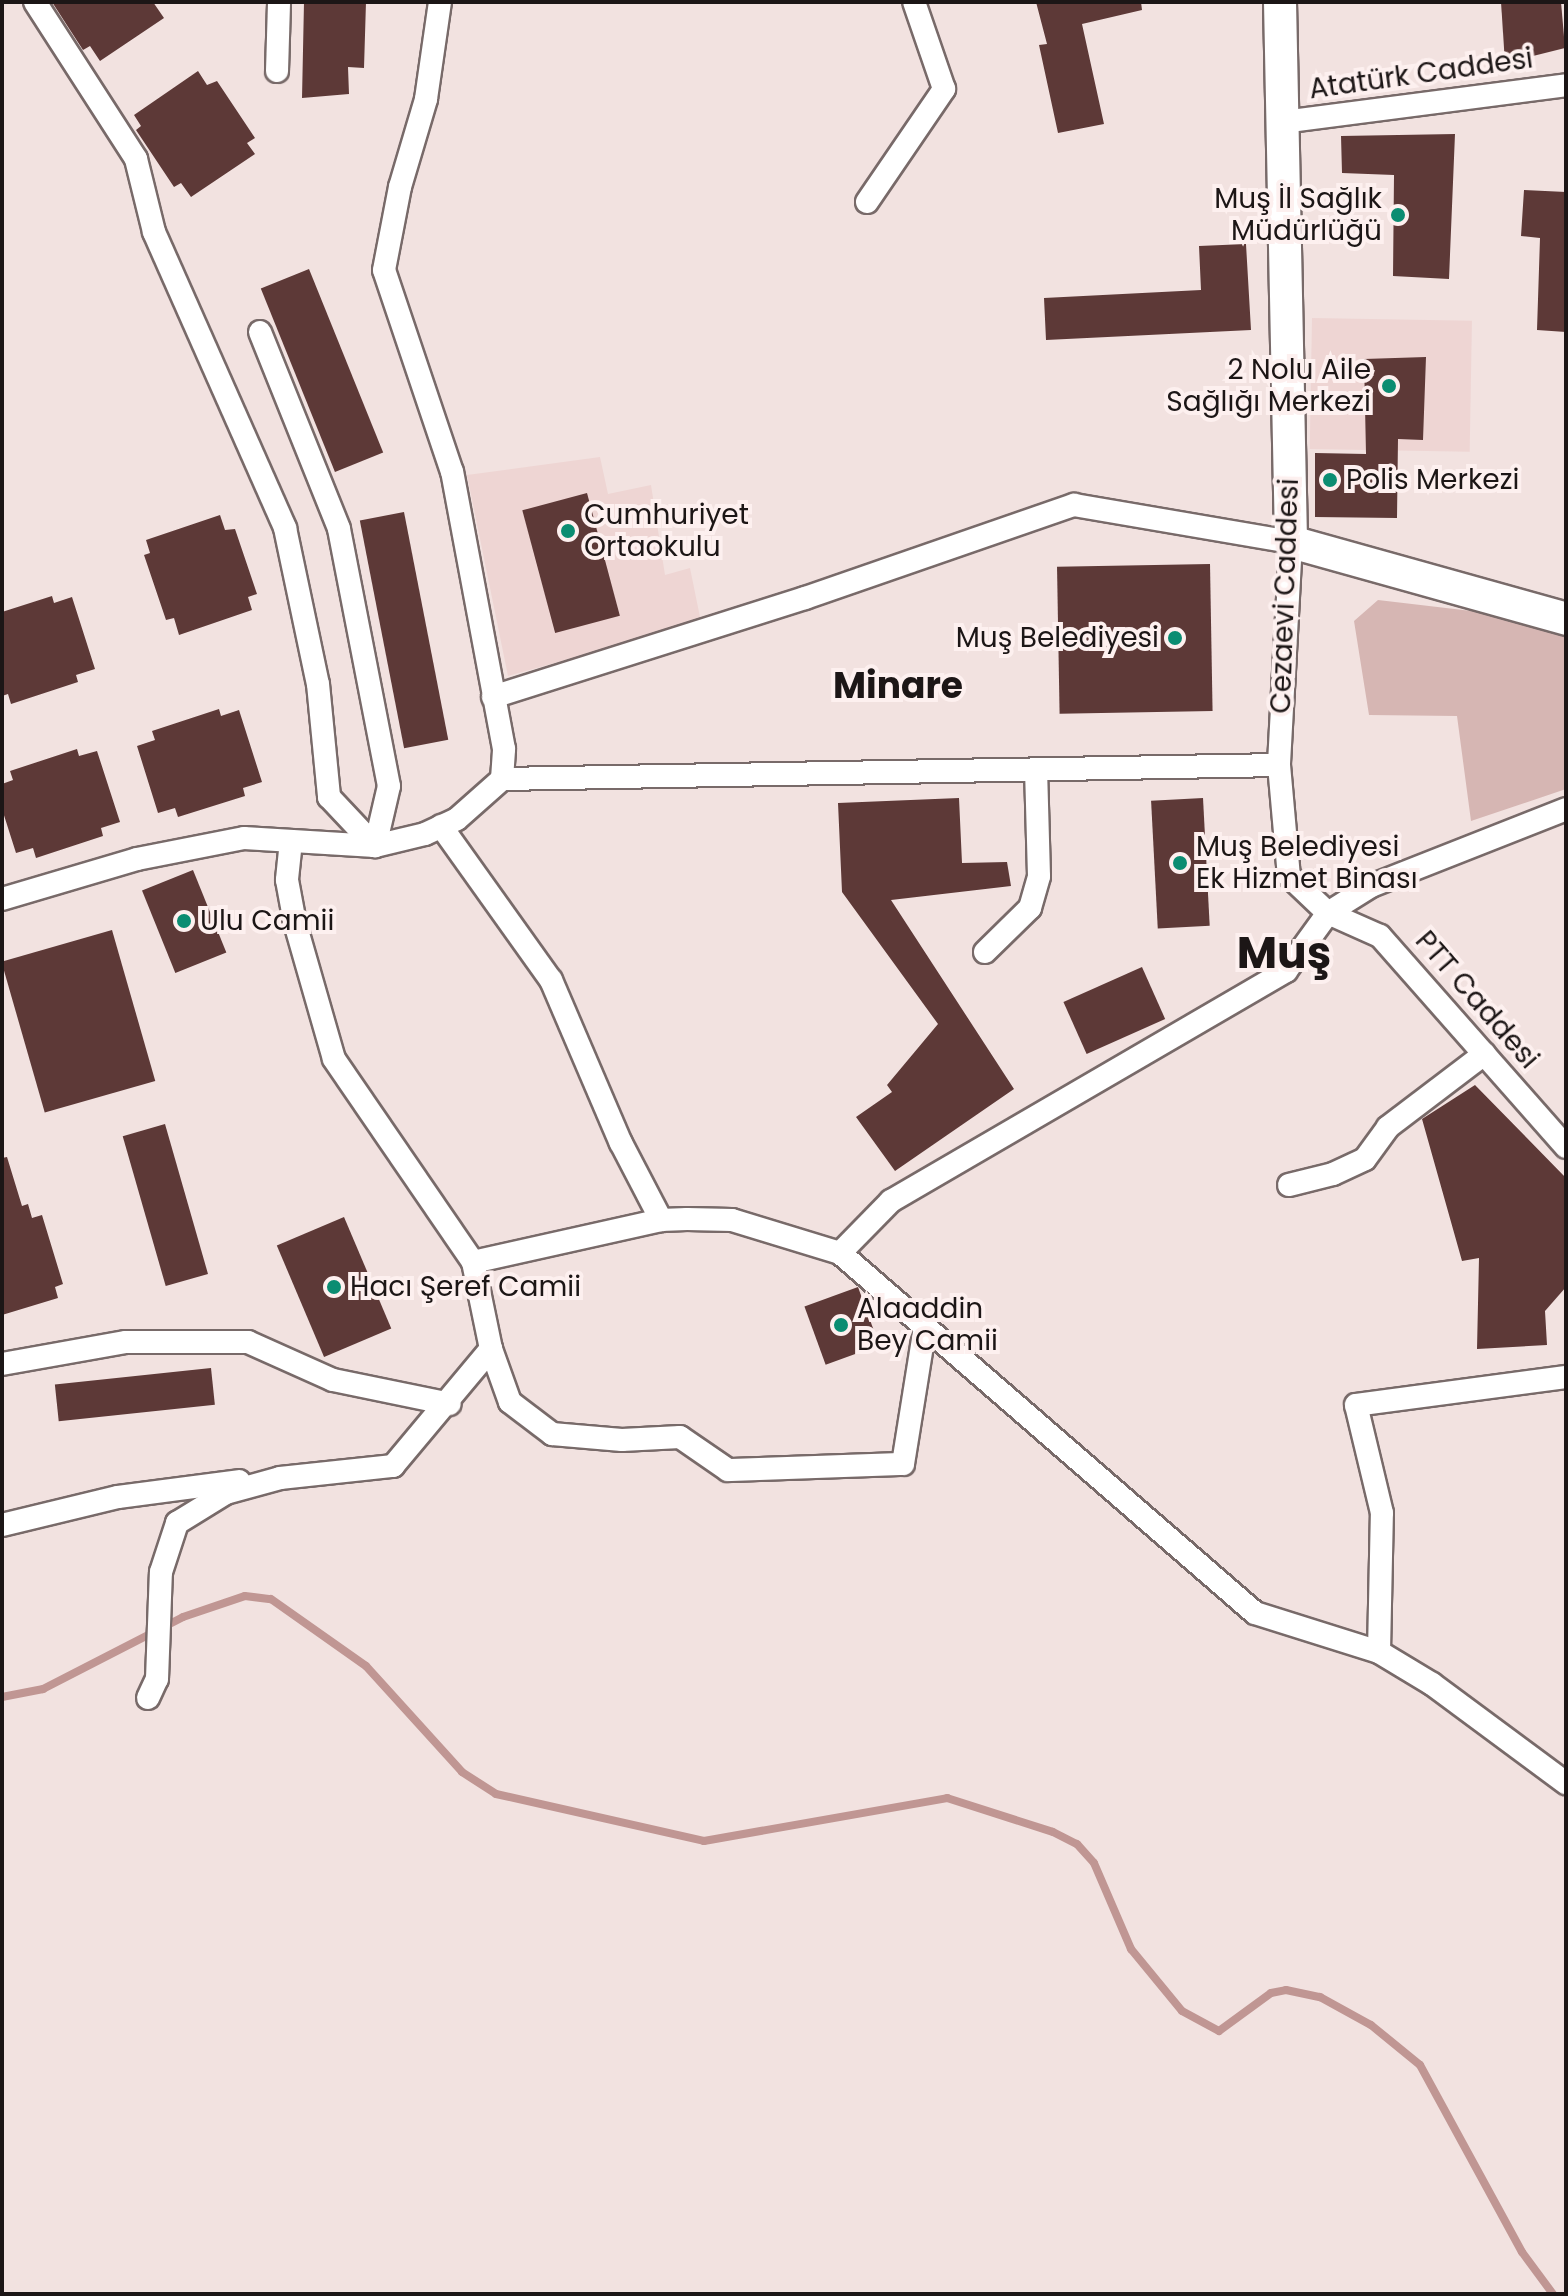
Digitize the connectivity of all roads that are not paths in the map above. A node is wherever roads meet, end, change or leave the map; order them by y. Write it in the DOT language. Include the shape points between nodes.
graph roads {
  1 [pos="35,2"];
  2 [pos="279,2"];
  3 [pos="440,2"];
  4 [pos="914,2"];
  5 [pos="1280,2"];
  6 [pos="277,71"];
  7 [pos="1566,85"];
  8 [pos="1283,122"];
  9 [pos="867,202"];
  10 [pos="260,332"];
  11 [pos="1291,542"];
  12 [pos="1566,619"];
  13 [pos="493,697"];
  14 [pos="1279,765"];
  15 [pos="1036,770"];
  16 [pos="502,779"];
  17 [pos="1566,809"];
  18 [pos="441,826"];
  19 [pos="291,841"];
  20 [pos="375,846"];
  21 [pos="2,899"];
  22 [pos="1328,913"];
  23 [pos="985,952"];
  24 [pos="1484,1054"];
  25 [pos="1566,1147"];
  26 [pos="1289,1185"];
  27 [pos="661,1220"];
  28 [pos="840,1253"];
  29 [pos="473,1262"];
  30 [pos="925,1326"];
  31 [pos="491,1349"];
  32 [pos="2,1364"];
  33 [pos="1566,1377"];
  34 [pos="450,1404"];
  35 [pos="280,1478"];
  36 [pos="2,1525"];
  37 [pos="1379,1652"];
  38 [pos="152,1688"];
  39 [pos="1566,1783"];
  1 -- 20 [label="street" via="136,159 154,232 285,528 318,684 329,797"];
  2 -- 6 [label="street"];
  3 -- 13 [label="street" via="426,99 400,187 384,270 452,472"];
  4 -- 9 [label="street" via="944,89"];
  5 -- 8 [label="street, Cezaevi Caddesi"];
  7 -- 8 [label="street, Atatürk Caddesi"];
  8 -- 11 [label="street, Cezaevi Caddesi"];
  10 -- 20 [label="street" via="339,529 389,786"];
  11 -- 12 [label="street"];
  11 -- 13 [label="street" via="1074,505"];
  11 -- 14 [label="street, Cezaevi Caddesi"];
  13 -- 16 [label="street" via="504,749"];
  14 -- 15 [label="street"];
  14 -- 22 [label="street, Cezaevi Caddesi" via="1289,876"];
  15 -- 16 [label="street"];
  15 -- 23 [label="street" via="1039,876 1030,908"];
  16 -- 18 [label="street"];
  17 -- 22 [label="street" via="1371,886"];
  18 -- 20 [label="street"];
  18 -- 27 [label="street" via="551,980 621,1143"];
  19 -- 20 [label="street"];
  19 -- 21 [label="street" via="244,838 137,859"];
  19 -- 29 [label="street" via="287,880 295,923 334,1059"];
  22 -- 24 [label="street, PTT Caddesi" via="1380,936"];
  22 -- 28 [label="street" via="1286,971 891,1201"];
  24 -- 25 [label="street, PTT Caddesi"];
  24 -- 26 [label="street" via="1388,1127 1365,1159"];
  27 -- 28 [label="street" via="732,1220"];
  27 -- 29 [label="street"];
  28 -- 30 [label="street"];
  29 -- 31 [label="street"];
  30 -- 31 [label="street" via="903,1464 728,1470 680,1437 622,1440 552,1434 510,1402"];
  30 -- 37 [label="street" via="1255,1613"];
  31 -- 34 [label="street"];
  32 -- 34 [label="street" via="126,1342 248,1342 333,1380"];
  33 -- 37 [label="street" via="1356,1405 1382,1513"];
  34 -- 35 [label="street" via="393,1466"];
  35 -- 36 [label="street" via="118,1497"];
  35 -- 38 [label="street" via="226,1493 177,1523 161,1572"];
  37 -- 39 [label="street" via="1432,1684"];
}
